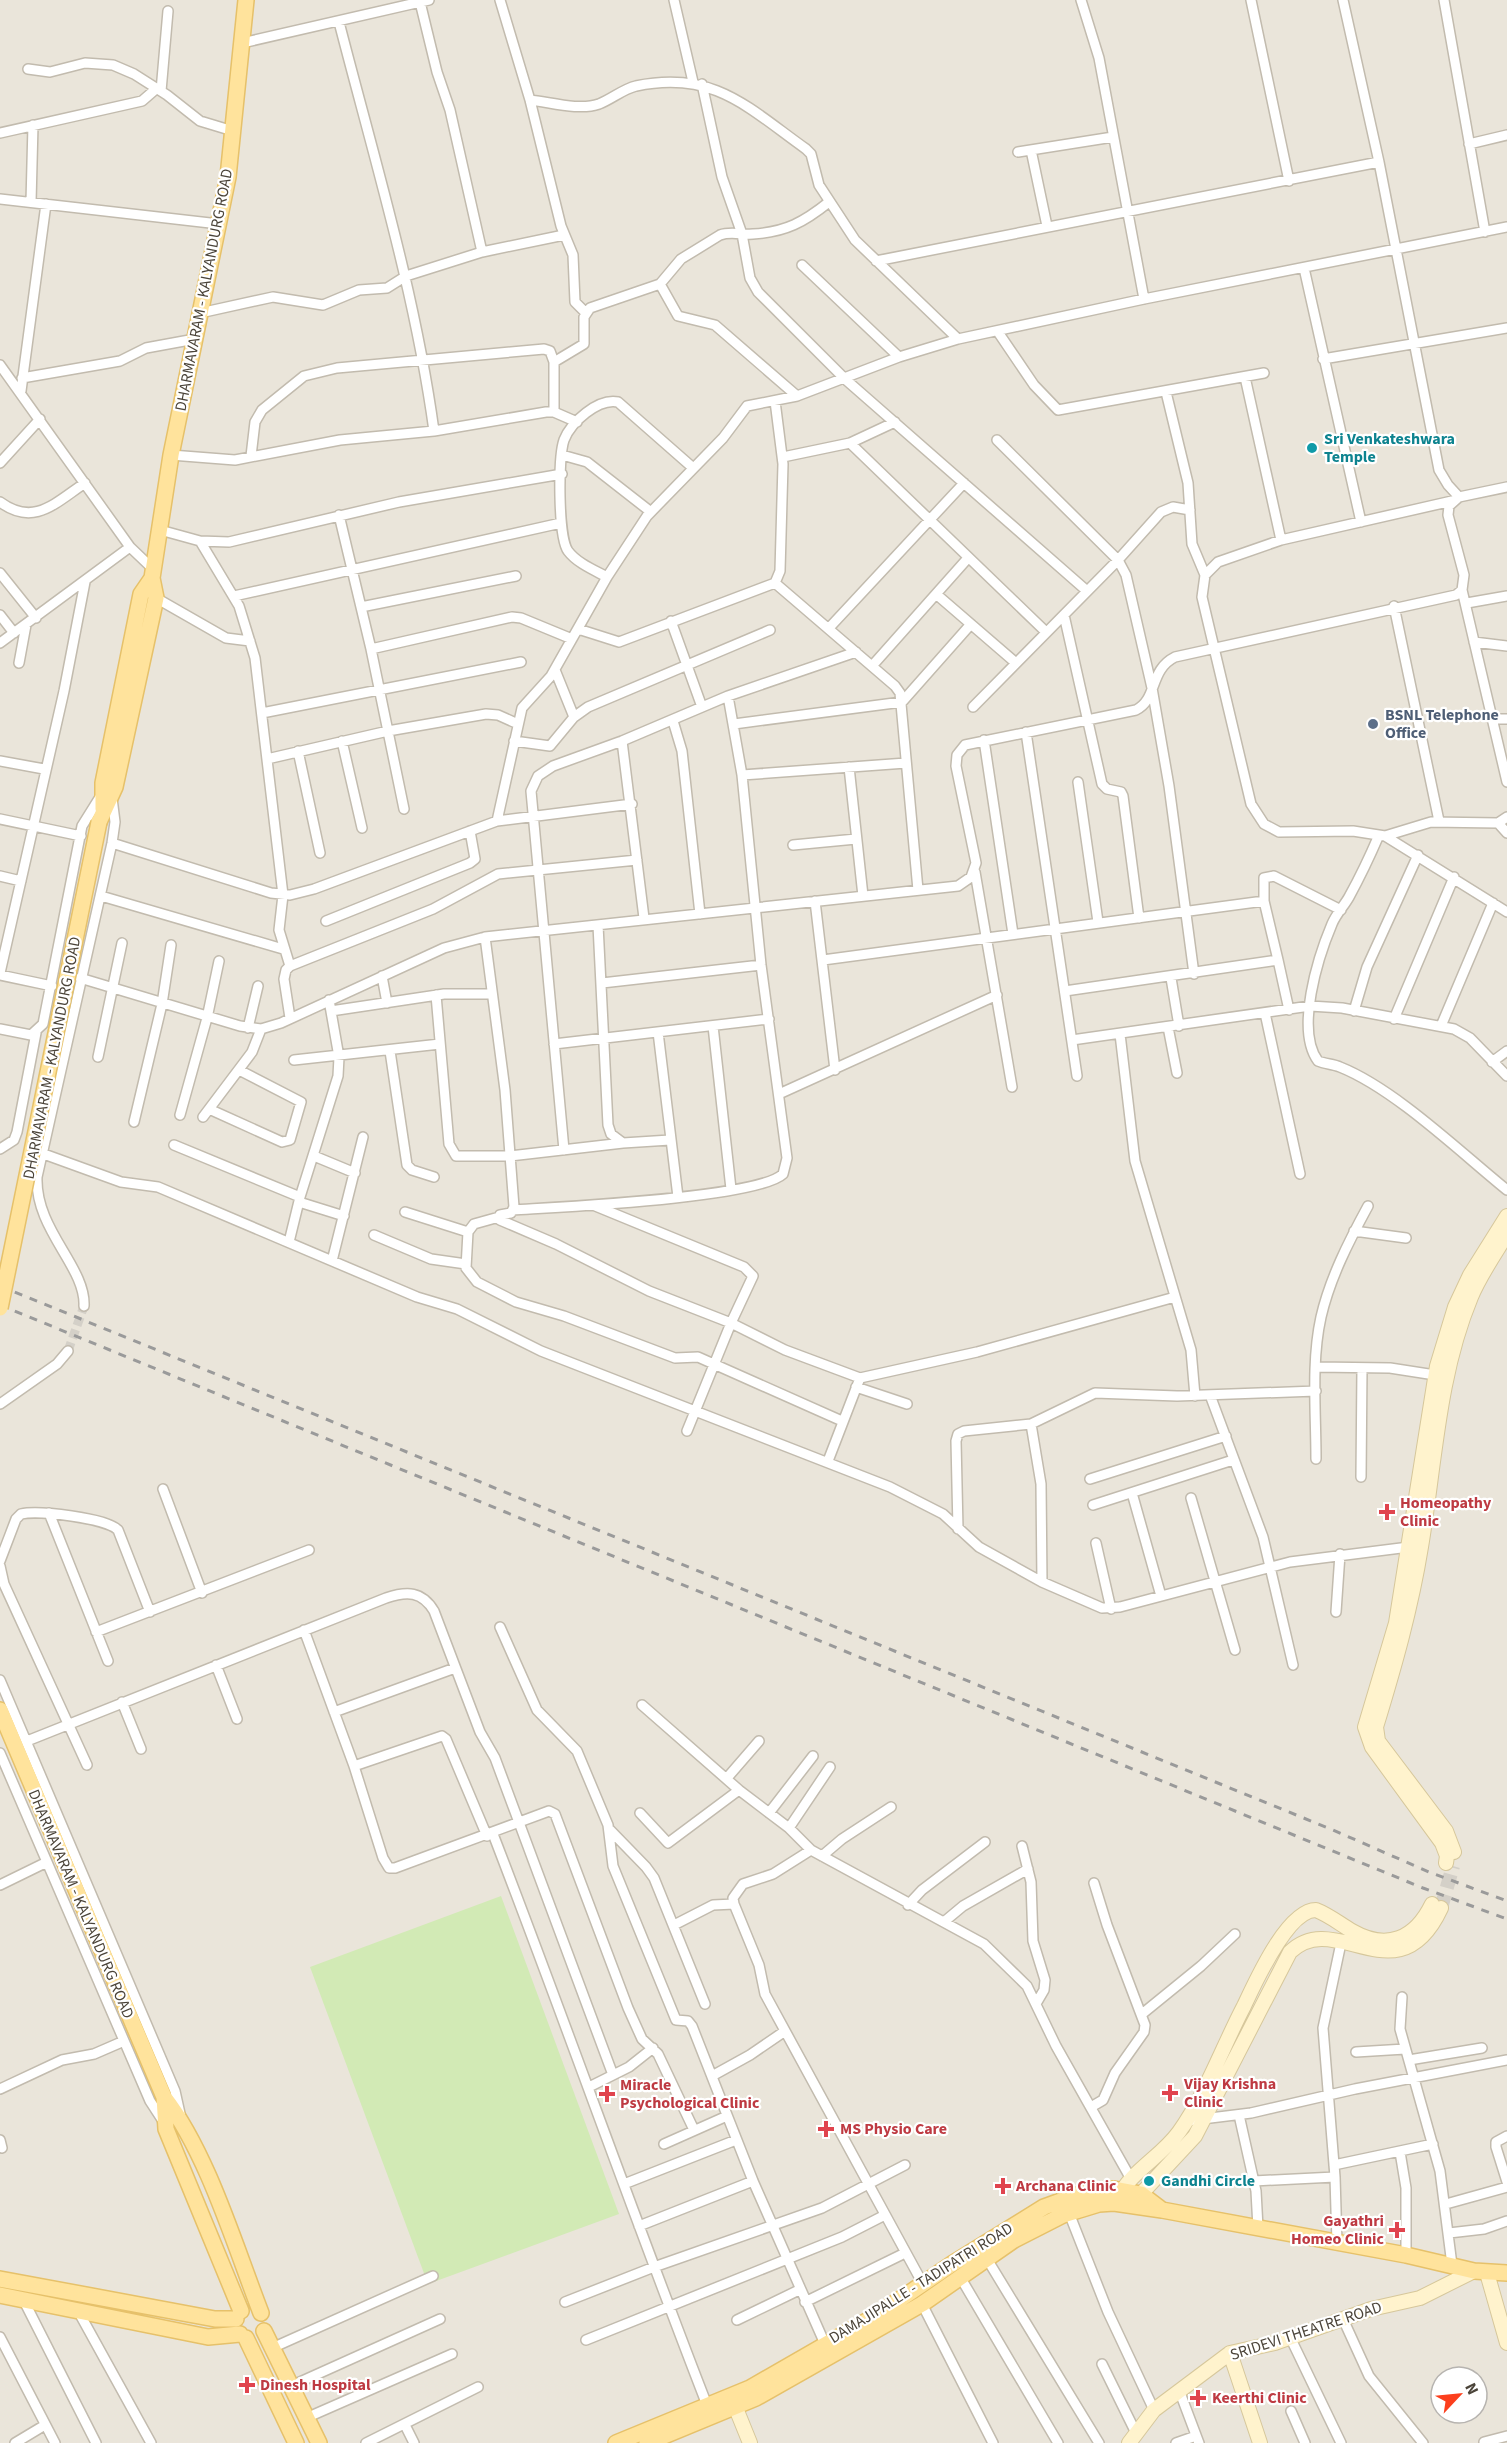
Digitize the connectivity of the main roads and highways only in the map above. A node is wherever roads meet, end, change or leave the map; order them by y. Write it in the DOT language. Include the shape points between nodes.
graph roads {
  1 [pos="246,0"];
  2 [pos="153,573"];
  3 [pos="104,806"];
  4 [pos="1507,1216"];
  5 [pos="1507,1234"];
  6 [pos="0,1308"];
  7 [pos="0,1710"];
  8 [pos="162,2094"];
  9 [pos="1126,2184"];
  10 [pos="1138,2201"];
  11 [pos="1114,2203"];
  12 [pos="1480,2272"];
  13 [pos="1507,2273"];
  14 [pos="0,2279"];
  15 [pos="0,2295"];
  16 [pos="85,2305"];
  17 [pos="261,2313"];
  18 [pos="239,2315"];
  19 [pos="264,2331"];
  20 [pos="243,2336"];
  21 [pos="1507,2343"];
  22 [pos="1230,2353"];
  23 [pos="735,2406"];
  24 [pos="1132,2438"];
  25 [pos="296,2443"];
  26 [pos="319,2443"];
  27 [pos="616,2443"];
  28 [pos="647,2443"];
  29 [pos="750,2443"];
  30 [pos="1260,2443"];
  1 -- 2 [label="main road, DHARMAVARAM - KALYANDURG ROAD" via="228,177 171,455"];
  2 -- 3 [label="main road, DHARMAVARAM - KALYANDURG ROAD" via="141,594"];
  2 -- 3 [label="main road, DHARMAVARAM - KALYANDURG ROAD" via="156,598"];
  3 -- 6 [label="main road, DHARMAVARAM - KALYANDURG ROAD, bridge"];
  4 -- 5 [label="main road" via="1455,1307 1435,1375 1396,1623 1365,1727 1372,1747 1442,1843 1450,1865 1453,1847 1446,1831 1378,1741 1376,1728 1403,1638 1453,1350 1473,1292"];
  7 -- 8 [label="main road, DHARMAVARAM - KALYANDURG ROAD"];
  8 -- 17 [label="main road, DHARMAVARAM - KALYANDURG ROAD" via="182,2120"];
  8 -- 18 [label="main road, DHARMAVARAM - KALYANDURG ROAD" via="164,2123"];
  9 -- 10 [label="main road, DAMAJIPALLE - TADIPATRI ROAD"];
  9 -- 10 [label="main road" via="1169,2144 1186,2121 1280,1938 1306,1912 1316,1910 1363,1936 1390,1940 1419,1926 1436,1906 1427,1933 1402,1950 1312,1939 1290,1952 1205,2120 1189,2145"];
  9 -- 11 [label="main road"];
  9 -- 27 [label="main road, DAMAJIPALLE - TADIPATRI ROAD" via="1044,2207 877,2315 750,2388"];
  10 -- 11 [label="main road, DAMAJIPALLE - TADIPATRI ROAD"];
  10 -- 12 [label="main road, DAMAJIPALLE - TADIPATRI ROAD" via="1162,2210"];
  11 -- 23 [label="main road, DAMAJIPALLE - TADIPATRI ROAD" via="1069,2213 1014,2240 922,2304"];
  12 -- 13 [label="main road, DAMAJIPALLE - TADIPATRI ROAD"];
  12 -- 21 [label="main road"];
  12 -- 22 [label="main road, SRIDEVI THEATRE ROAD" via="1420,2298"];
  14 -- 16 [label="main road"];
  15 -- 16 [label="main road"];
  16 -- 18 [label="main road" via="215,2319"];
  16 -- 20 [label="main road" via="208,2337"];
  17 -- 18 [label="main road" via="249,2308"];
  17 -- 19 [label="main road"];
  18 -- 20 [label="main road" via="236,2327"];
  19 -- 20 [label="main road" via="258,2337"];
  19 -- 26 [label="main road"];
  20 -- 25 [label="main road"];
  22 -- 24 [label="main road, SRIDEVI THEATRE ROAD" via="1154,2410"];
  22 -- 30 [label="main road"];
  23 -- 28 [label="main road, DAMAJIPALLE - TADIPATRI ROAD"];
  23 -- 29 [label="main road"];
}
